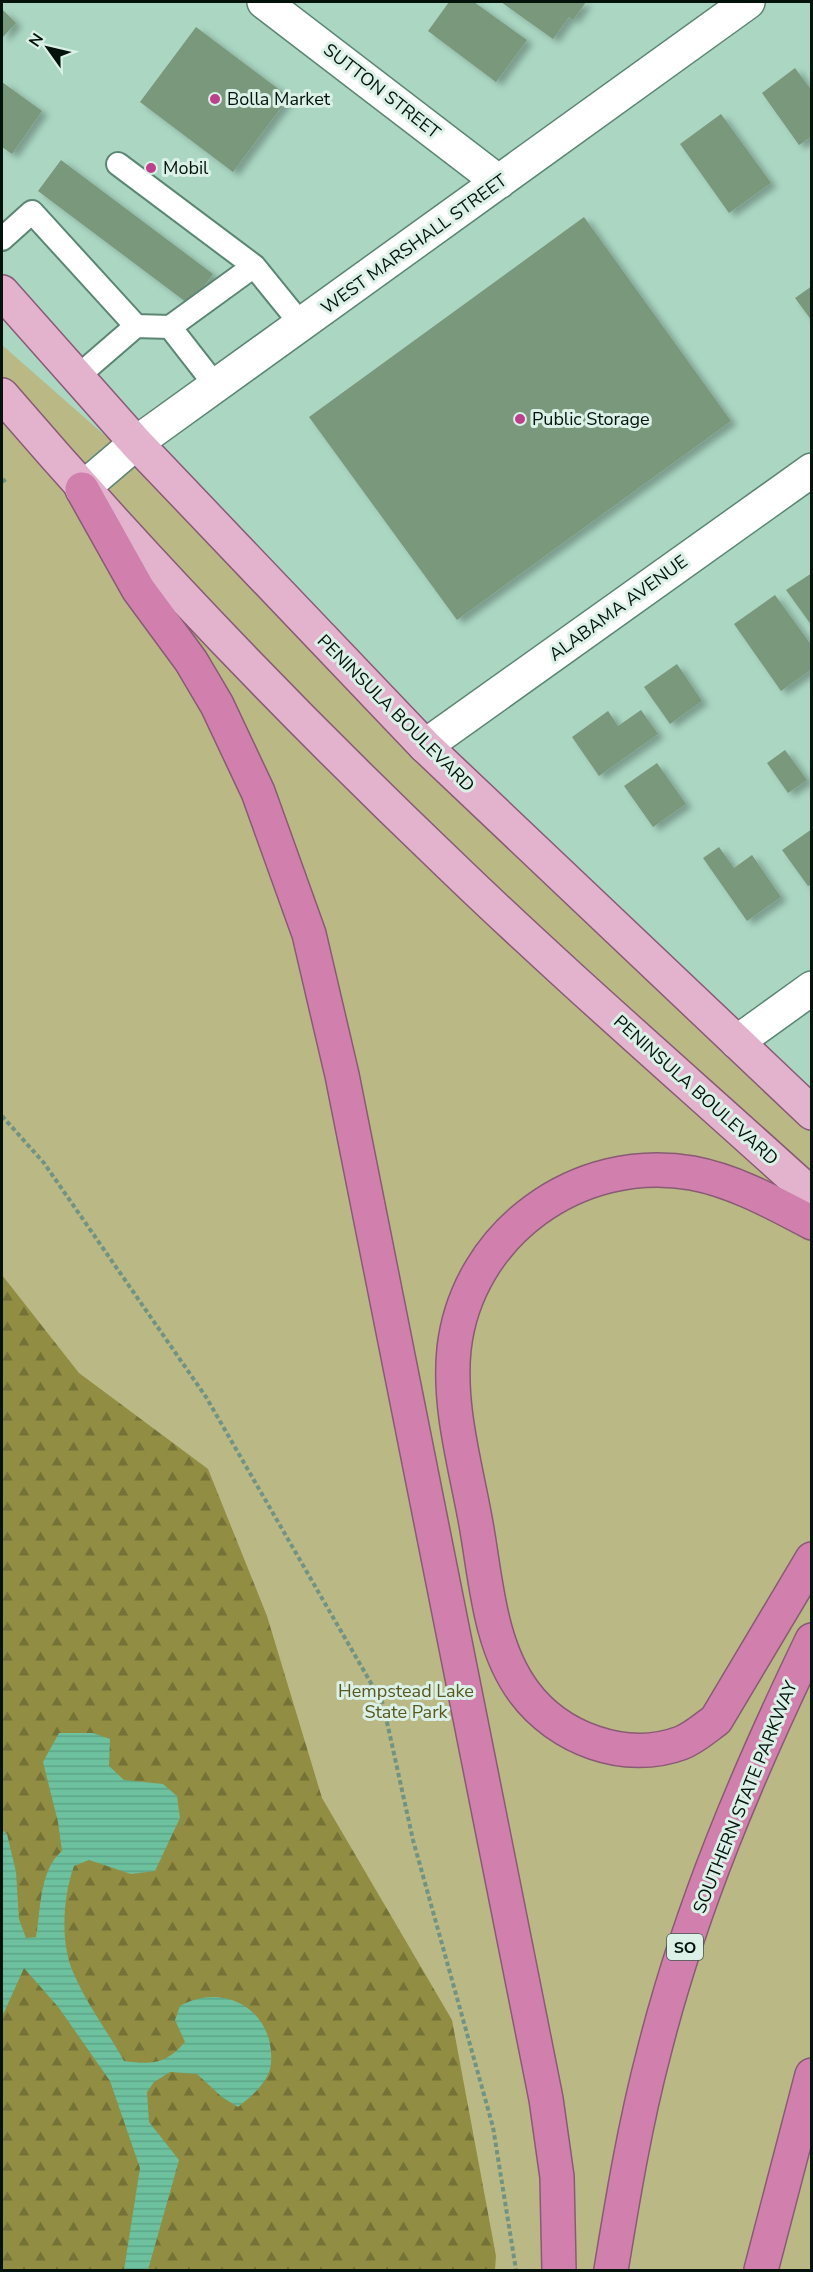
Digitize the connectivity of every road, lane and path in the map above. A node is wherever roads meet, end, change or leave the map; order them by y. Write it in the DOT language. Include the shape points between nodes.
graph roads {
  1 [pos="264,2"];
  2 [pos="748,2"];
  3 [pos="118,164"];
  4 [pos="499,182"];
  5 [pos="2,239"];
  6 [pos="254,266"];
  7 [pos="2,292"];
  8 [pos="302,324"];
  9 [pos="136,326"];
  10 [pos="170,327"];
  11 [pos="77,377"];
  12 [pos="216,386"];
  13 [pos="2,395"];
  14 [pos="136,443"];
  15 [pos="812,470"];
  16 [pos="6,478"];
  17 [pos="2,482"];
  18 [pos="82,489"];
  19 [pos="425,746"];
  20 [pos="812,988"];
  21 [pos="737,1042"];
  22 [pos="812,1113"];
  23 [pos="2,1116"];
  24 [pos="812,1195"];
  25 [pos="812,1223"];
  26 [pos="812,1559"];
  27 [pos="812,1640"];
  28 [pos="812,2075"];
  29 [pos="516,2271"];
  30 [pos="559,2271"];
  31 [pos="611,2271"];
  32 [pos="761,2271"];
  1 -- 4 [label="street, SUTTON STREET"];
  2 -- 4 [label="street, WEST MARSHALL STREET"];
  3 -- 6 [label="lane"];
  4 -- 8 [label="street, WEST MARSHALL STREET"];
  5 -- 9 [label="lane" via="32,212"];
  6 -- 8 [label="lane"];
  6 -- 10 [label="lane"];
  7 -- 11 [label="main road, PENINSULA BOULEVARD"];
  8 -- 12 [label="street, WEST MARSHALL STREET"];
  9 -- 10 [label="lane"];
  9 -- 11 [label="lane"];
  10 -- 12 [label="lane"];
  11 -- 14 [label="main road, PENINSULA BOULEVARD"];
  12 -- 14 [label="street, WEST MARSHALL STREET"];
  13 -- 18 [label="main road, PENINSULA BOULEVARD"];
  14 -- 18 [label="street, WEST MARSHALL STREET"];
  14 -- 19 [label="main road, PENINSULA BOULEVARD"];
  15 -- 19 [label="street, ALABAMA AVENUE"];
  16 -- 17 [label="path"];
  18 -- 24 [label="main road, PENINSULA BOULEVARD" via="301,718 448,864"];
  18 -- 30 [label="highway" via="138,589 185,652 217,705 258,792 309,934 342,1075 546,2099 557,2177"];
  19 -- 21 [label="main road, PENINSULA BOULEVARD"];
  20 -- 21 [label="street"];
  21 -- 22 [label="main road, PENINSULA BOULEVARD"];
  23 -- 29 [label="path" via="44,1163 206,1397 383,1704 413,1840 493,2127"];
  25 -- 26 [label="highway" via="749,1191 692,1173 619,1173 573,1186 552,1197 513,1228 480,1271 459,1319 453,1368 457,1421 502,1650 510,1670 538,1709 576,1736 601,1745 659,1748 681,1742 716,1720"];
  27 -- 31 [label="highway, SOUTHERN STATE PARKWAY / SO" via="766,1735 694,1920 654,2050 625,2182"];
  28 -- 32 [label="highway"];
}
